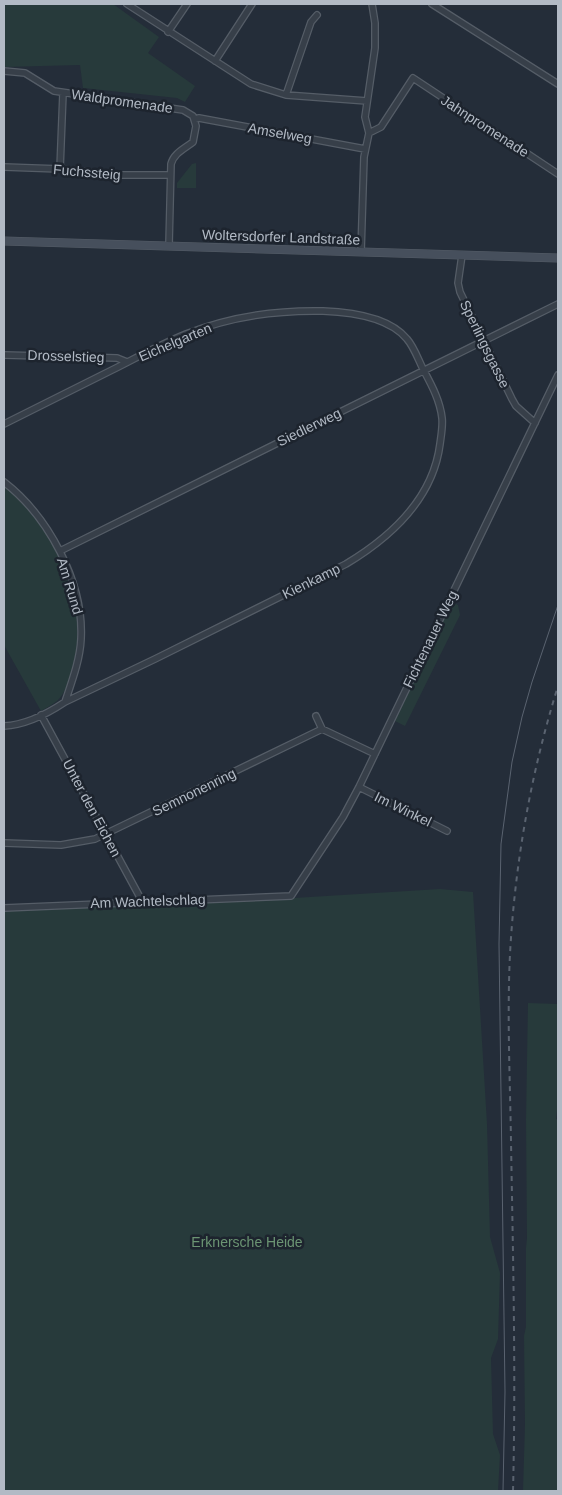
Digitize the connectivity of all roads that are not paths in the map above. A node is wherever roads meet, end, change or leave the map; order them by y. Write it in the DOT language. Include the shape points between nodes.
graph roads {
  1 [pos="127,4"];
  2 [pos="187,4"];
  3 [pos="252,4"];
  4 [pos="372,4"];
  5 [pos="432,4"];
  6 [pos="317,15"];
  7 [pos="168,32"];
  8 [pos="215,61"];
  9 [pos="4,71"];
  10 [pos="558,84"];
  11 [pos="63,93"];
  12 [pos="286,95"];
  13 [pos="366,101"];
  14 [pos="195,119"];
  15 [pos="369,133"];
  16 [pos="365,149"];
  17 [pos="4,166"];
  18 [pos="60,169"];
  19 [pos="170,174"];
  20 [pos="558,174"];
  21 [pos="4,241"];
  22 [pos="169,245"];
  23 [pos="361,252"];
  24 [pos="462,255"];
  25 [pos="558,258"];
  26 [pos="558,304"];
  27 [pos="484,341"];
  28 [pos="4,354"];
  29 [pos="127,362"];
  30 [pos="424,371"];
  31 [pos="558,375"];
  32 [pos="535,423"];
  33 [pos="4,424"];
  34 [pos="4,482"];
  35 [pos="60,551"];
  36 [pos="65,702"];
  37 [pos="41,715"];
  38 [pos="316,716"];
  39 [pos="4,726"];
  40 [pos="322,729"];
  41 [pos="375,754"];
  42 [pos="359,788"];
  43 [pos="447,831"];
  44 [pos="106,835"];
  45 [pos="4,843"];
  46 [pos="291,896"];
  47 [pos="142,901"];
  48 [pos="4,908"];
  1 -- 7 [label="street"];
  2 -- 7 [label="street"];
  3 -- 8 [label="street"];
  4 -- 13 [label="street" via="375,48"];
  5 -- 10 [label="street"];
  6 -- 12 [label="street" via="311,22"];
  7 -- 8 [label="street"];
  8 -- 12 [label="street" via="251,84"];
  9 -- 11 [label="street, Waldpromenade" via="25,73"];
  11 -- 14 [label="street, Waldpromenade" via="183,110"];
  11 -- 18 [label="street"];
  12 -- 13 [label="street"];
  13 -- 15 [label="street"];
  14 -- 16 [label="street, Amselweg"];
  14 -- 19 [label="street" via="193,142 172,158"];
  15 -- 16 [label="street"];
  15 -- 20 [label="street, Jahnpromenade" via="381,127 412,78"];
  16 -- 23 [label="street"];
  17 -- 18 [label="street, Fuchssteig"];
  18 -- 19 [label="street, Fuchssteig" via="115,175"];
  19 -- 22 [label="street"];
  21 -- 22 [label="main road, Woltersdorfer Landstraße"];
  22 -- 23 [label="main road, Woltersdorfer Landstraße"];
  23 -- 24 [label="main road, Woltersdorfer Landstraße"];
  24 -- 25 [label="main road, Woltersdorfer Landstraße"];
  24 -- 27 [label="street, Sperlingsgasse" via="460,292"];
  26 -- 27 [label="street, Siedlerweg"];
  27 -- 30 [label="street, Siedlerweg"];
  27 -- 32 [label="street, Sperlingsgasse" via="516,406"];
  28 -- 29 [label="street, Drosselstieg" via="116,358"];
  29 -- 30 [label="street, Eichelgarten" via="186,334 229,320 324,311 357,315 394,328 408,340"];
  29 -- 33 [label="street, Eichelgarten"];
  30 -- 35 [label="street, Siedlerweg"];
  30 -- 36 [label="street, Kienkamp" via="439,403 442,419 439,452 422,497 389,534 346,564"];
  31 -- 32 [label="street, Fichtenauer Weg"];
  32 -- 41 [label="street, Fichtenauer Weg"];
  34 -- 35 [label="street, Am Rund" via="32,510"];
  35 -- 36 [label="street, Am Rund" via="78,605 81,636 78,660"];
  36 -- 37 [label="street"];
  37 -- 39 [label="street"];
  37 -- 44 [label="street, Unter den Eichen"];
  38 -- 40 [label="street"];
  40 -- 41 [label="street"];
  40 -- 44 [label="street, Semnonenring"];
  41 -- 42 [label="street, Fichtenauer Weg"];
  42 -- 43 [label="street, Im Winkel"];
  42 -- 46 [label="street, Fichtenauer Weg"];
  44 -- 45 [label="street, Semnonenring" via="61,845"];
  44 -- 47 [label="street, Unter den Eichen"];
  46 -- 47 [label="street, Am Wachtelschlag"];
  47 -- 48 [label="street, Am Wachtelschlag"];
}
